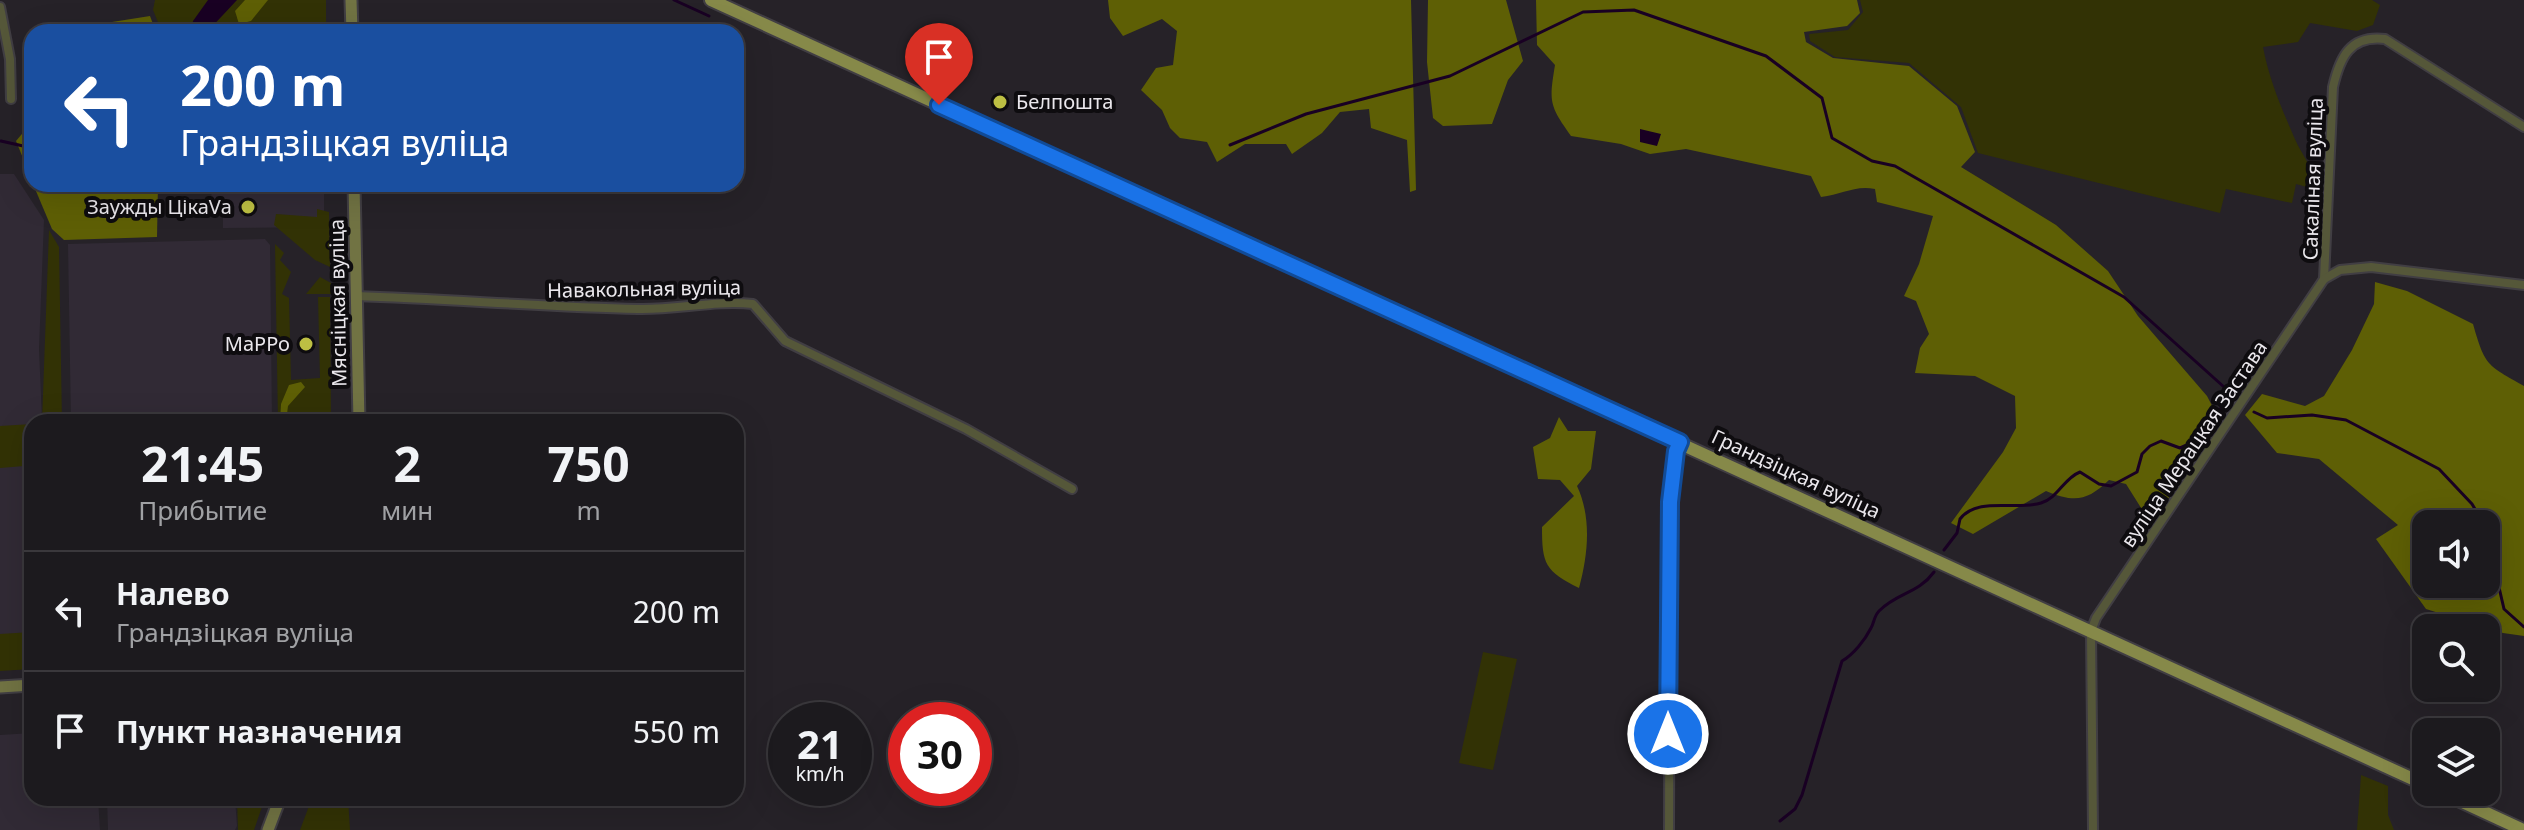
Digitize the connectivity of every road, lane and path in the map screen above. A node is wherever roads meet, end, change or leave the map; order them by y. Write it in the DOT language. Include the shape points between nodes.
graph roads {
  1 [pos="351,0"];
  2 [pos="711,0"];
  3 [pos="0,7"];
  4 [pos="352,24"];
  5 [pos="11,99"];
  6 [pos="2524,127"];
  7 [pos="354,192"];
  8 [pos="2324,279"];
  9 [pos="2524,285"];
  10 [pos="356,296"];
  11 [pos="359,414"];
  12 [pos="1680,442"];
  13 [pos="1072,489"];
  14 [pos="2091,631"];
  15 [pos="24,686"];
  16 [pos="0,687"];
  17 [pos="2412,779"];
  18 [pos="277,806"];
  19 [pos="2471,806"];
  20 [pos="268,830"];
  21 [pos="1669,830"];
  22 [pos="2093,830"];
  23 [pos="2523,830"];
  1 -- 4 [label="main road"];
  2 -- 12 [label="main road, Грандзіцкая вуліца"];
  3 -- 5 [label="street"];
  6 -- 8 [label="street, Сакаліная вуліца" via="2385,39 2352,45 2342,57 2333,87"];
  7 -- 10 [label="main road, Мясніцкая вуліца"];
  8 -- 9 [label="street" via="2340,270 2371,267"];
  8 -- 14 [label="street, вуліца Мерацкая Застава"];
  10 -- 11 [label="main road, Мясніцкая вуліца"];
  10 -- 13 [label="street, Навакольная вуліца" via="643,309 753,304 785,341 966,429"];
  12 -- 14 [label="main road, Грандзіцкая вуліца"];
  12 -- 21 [label="street" via="1670,502"];
  14 -- 17 [label="main road, Грандзіцкая вуліца"];
  14 -- 22 [label="street"];
  15 -- 16 [label="main road"];
  18 -- 20 [label="main road"];
  19 -- 23 [label="main road"];
}
